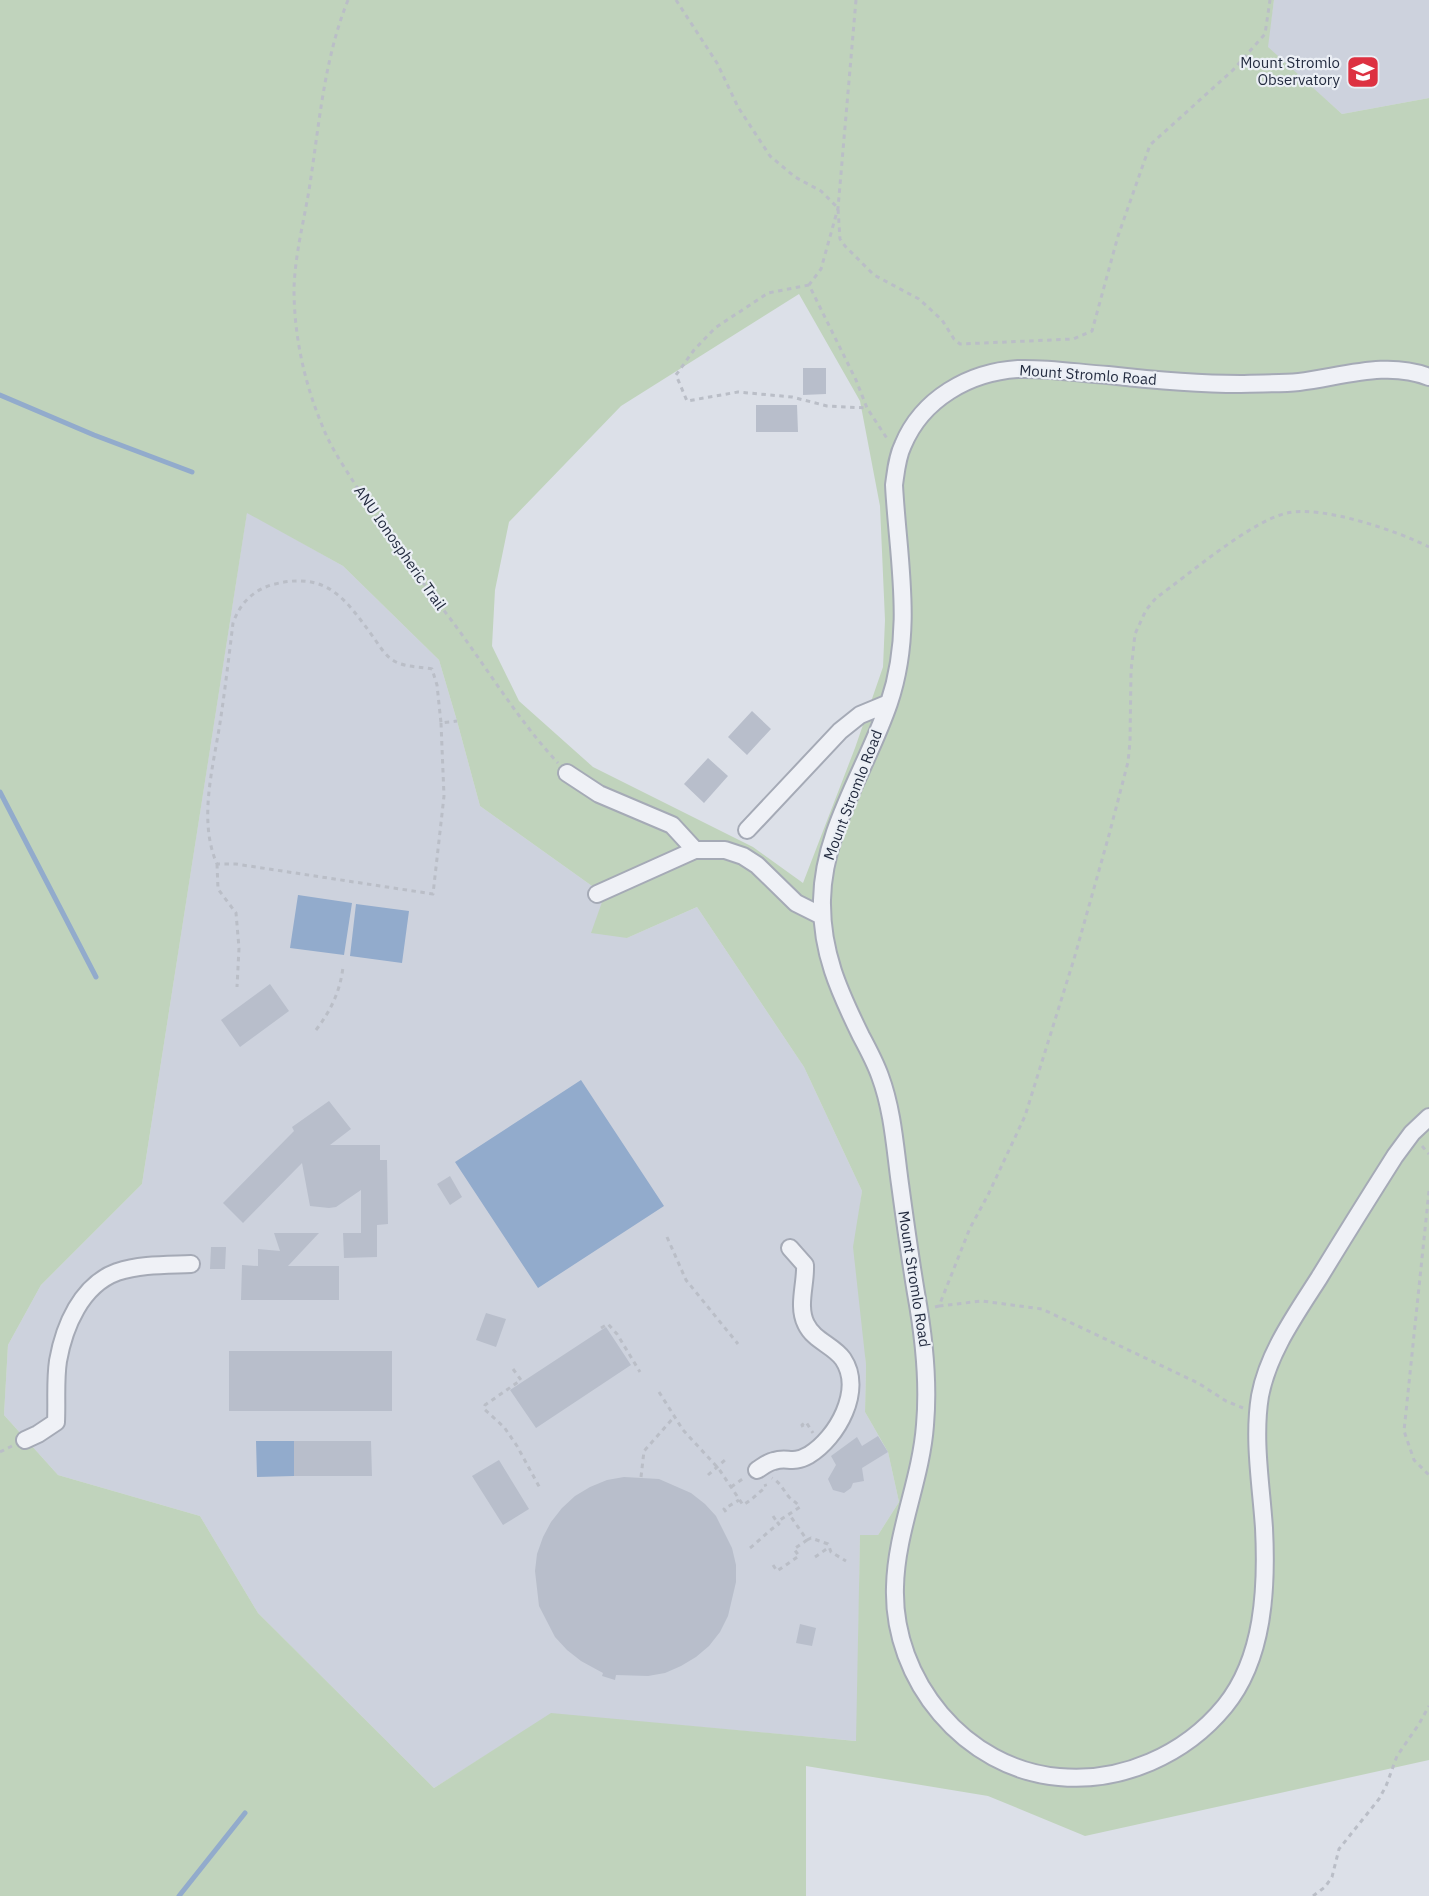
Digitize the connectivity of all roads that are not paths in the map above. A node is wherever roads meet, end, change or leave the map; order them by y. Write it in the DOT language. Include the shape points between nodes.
graph roads {
  1 [pos="1429,377"];
  2 [pos="889,703"];
  3 [pos="567,773"];
  4 [pos="747,830"];
  5 [pos="695,850"];
  6 [pos="597,894"];
  7 [pos="822,916"];
  8 [pos="1429,1117"];
  9 [pos="790,1248"];
  10 [pos="190,1264"];
  11 [pos="25,1440"];
  12 [pos="751,1474"];
  1 -- 2 [label="street, Mount Stromlo Road" via="1381,370 1299,382 1237,384 1037,369 993,372 955,386 914,425 899,456 894,485 904,633"];
  2 -- 4 [label="street" via="860,715 840,731"];
  2 -- 7 [label="street, Mount Stromlo Road" via="837,828 827,861"];
  3 -- 5 [label="street" via="599,794 672,825"];
  5 -- 6 [label="street"];
  5 -- 7 [label="street" via="725,850 743,856 796,903"];
  7 -- 8 [label="street, Mount Stromlo Road" via="829,963 880,1073 892,1117 926,1361 925,1431 895,1587 903,1650 944,1719 988,1754 1019,1768 1056,1777 1116,1775 1174,1749 1208,1724 1228,1702 1247,1670 1259,1628 1265,1584 1257,1435 1261,1392 1270,1365 1286,1329 1395,1156"];
  9 -- 12 [label="street" via="805,1265 802,1305 806,1323 843,1359 850,1379 847,1407 834,1431 812,1453 797,1461 774,1460"];
  10 -- 11 [label="street" via="134,1268 114,1273 92,1288 64,1336 58,1363 56,1422"];
}
